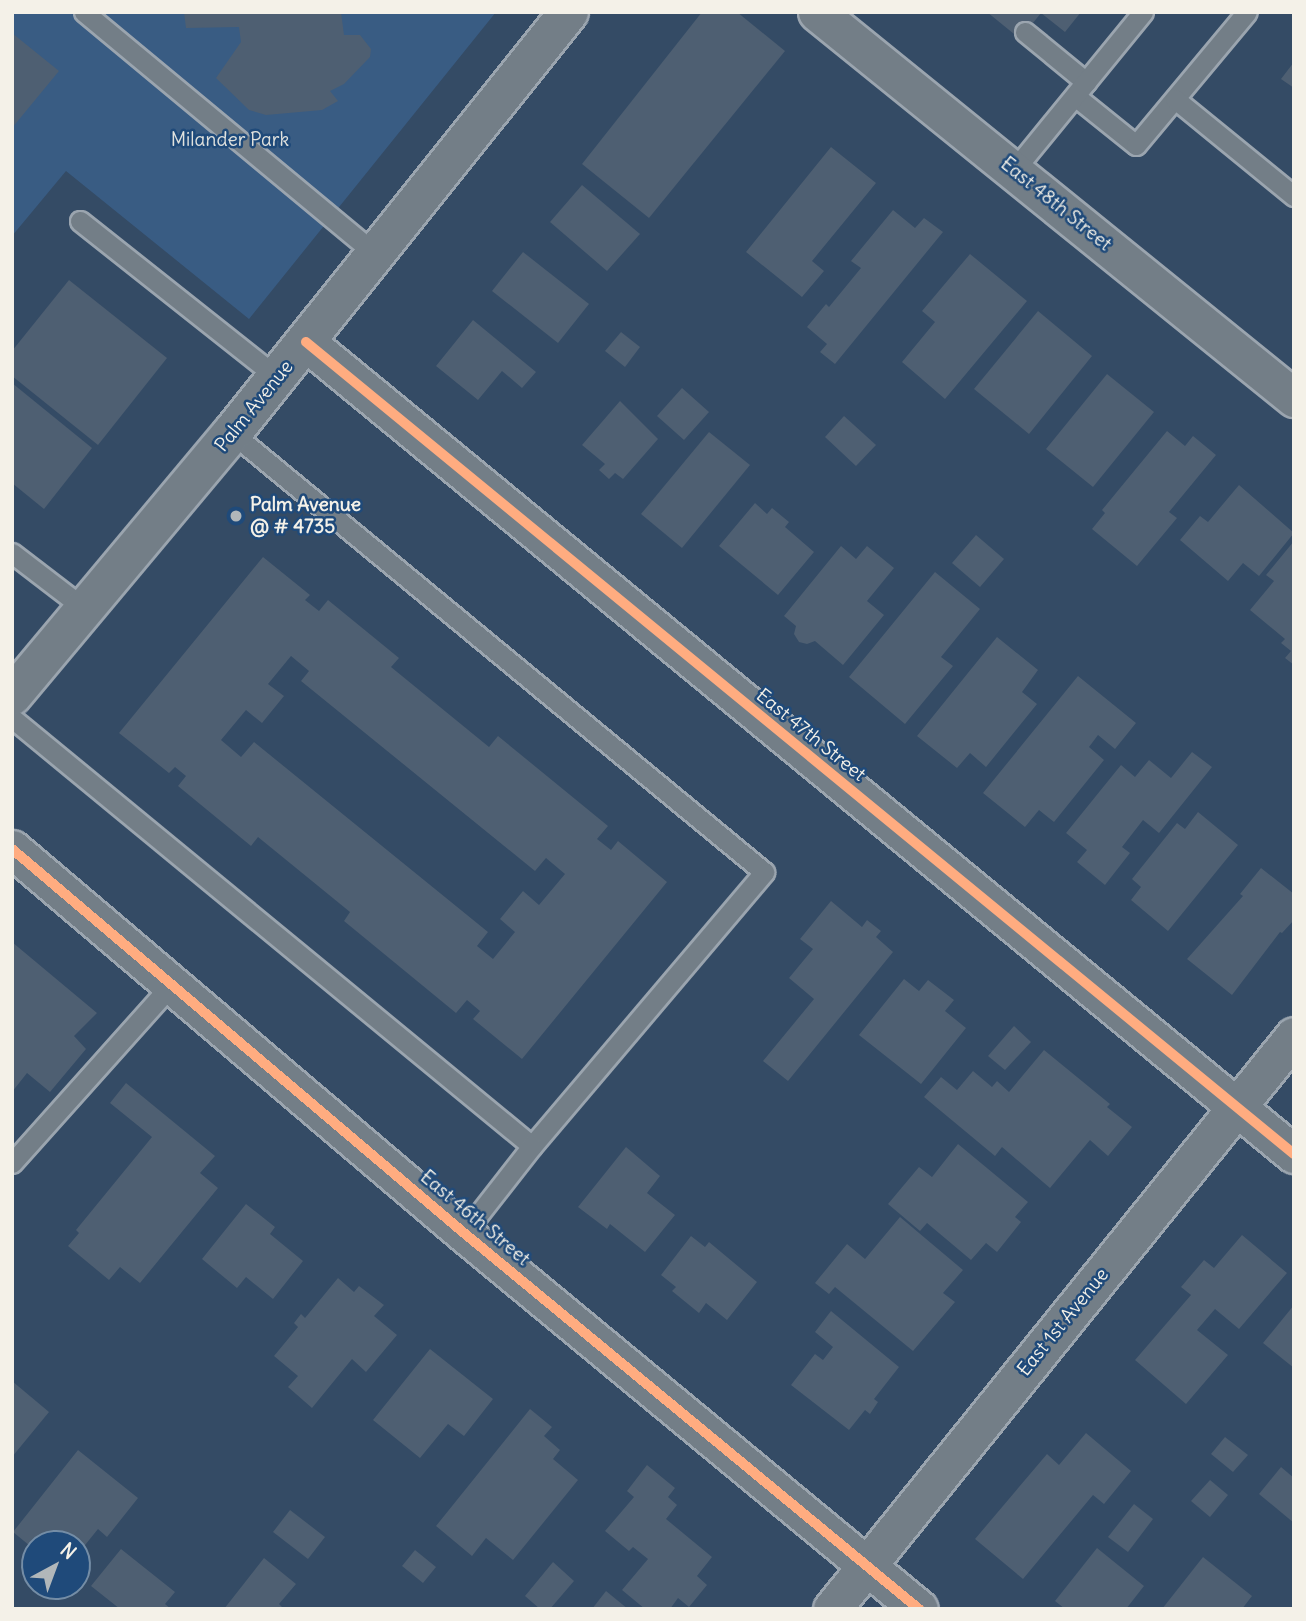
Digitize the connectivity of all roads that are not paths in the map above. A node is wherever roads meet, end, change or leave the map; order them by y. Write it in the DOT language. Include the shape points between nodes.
graph roads {
  1 [pos="84,12"];
  2 [pos="569,12"];
  3 [pos="817,12"];
  4 [pos="1143,12"];
  5 [pos="1247,12"];
  6 [pos="1025,32"];
  7 [pos="1081,89"];
  8 [pos="1175,99"];
  9 [pos="1025,179"];
  10 [pos="1294,196"];
  11 [pos="80,221"];
  12 [pos="376,254"];
  13 [pos="306,342"];
  14 [pos="277,377"];
  15 [pos="1294,398"];
  16 [pos="232,433"];
  17 [pos="12,552"];
  18 [pos="85,609"];
  19 [pos="12,696"];
  20 [pos="12,718"];
  21 [pos="12,849"];
  22 [pos="172,984"];
  23 [pos="1294,1036"];
  24 [pos="1235,1107"];
  25 [pos="532,1146"];
  26 [pos="1294,1154"];
  27 [pos="12,1163"];
  28 [pos="464,1233"];
  29 [pos="867,1566"];
  30 [pos="832,1609"];
  31 [pos="919,1609"];
  1 -- 12 [label="lane"];
  2 -- 12 [label="main road, Palm Avenue"];
  3 -- 9 [label="street, East 48th Street"];
  4 -- 7 [label="lane"];
  5 -- 8 [label="lane"];
  6 -- 7 [label="lane"];
  7 -- 8 [label="lane" via="1136,145"];
  7 -- 9 [label="lane"];
  8 -- 10 [label="lane"];
  9 -- 15 [label="street, East 48th Street"];
  11 -- 14 [label="lane"];
  12 -- 13 [label="main road, Palm Avenue"];
  13 -- 14 [label="main road, Palm Avenue"];
  13 -- 24 [label="street, East 47th Street"];
  14 -- 16 [label="main road, Palm Avenue"];
  16 -- 18 [label="main road, Palm Avenue"];
  16 -- 25 [label="lane" via="764,872"];
  17 -- 18 [label="lane"];
  18 -- 19 [label="main road, Palm Avenue"];
  20 -- 25 [label="lane"];
  21 -- 22 [label="street, East 46th Street"];
  22 -- 27 [label="lane"];
  22 -- 28 [label="street, East 46th Street"];
  23 -- 24 [label="street, East 1st Avenue"];
  24 -- 26 [label="street, East 47th Street"];
  24 -- 29 [label="street, East 1st Avenue"];
  25 -- 28 [label="lane"];
  28 -- 29 [label="street, East 46th Street"];
  29 -- 30 [label="street, East 1st Avenue"];
  29 -- 31 [label="street, East 46th Street"];
}
